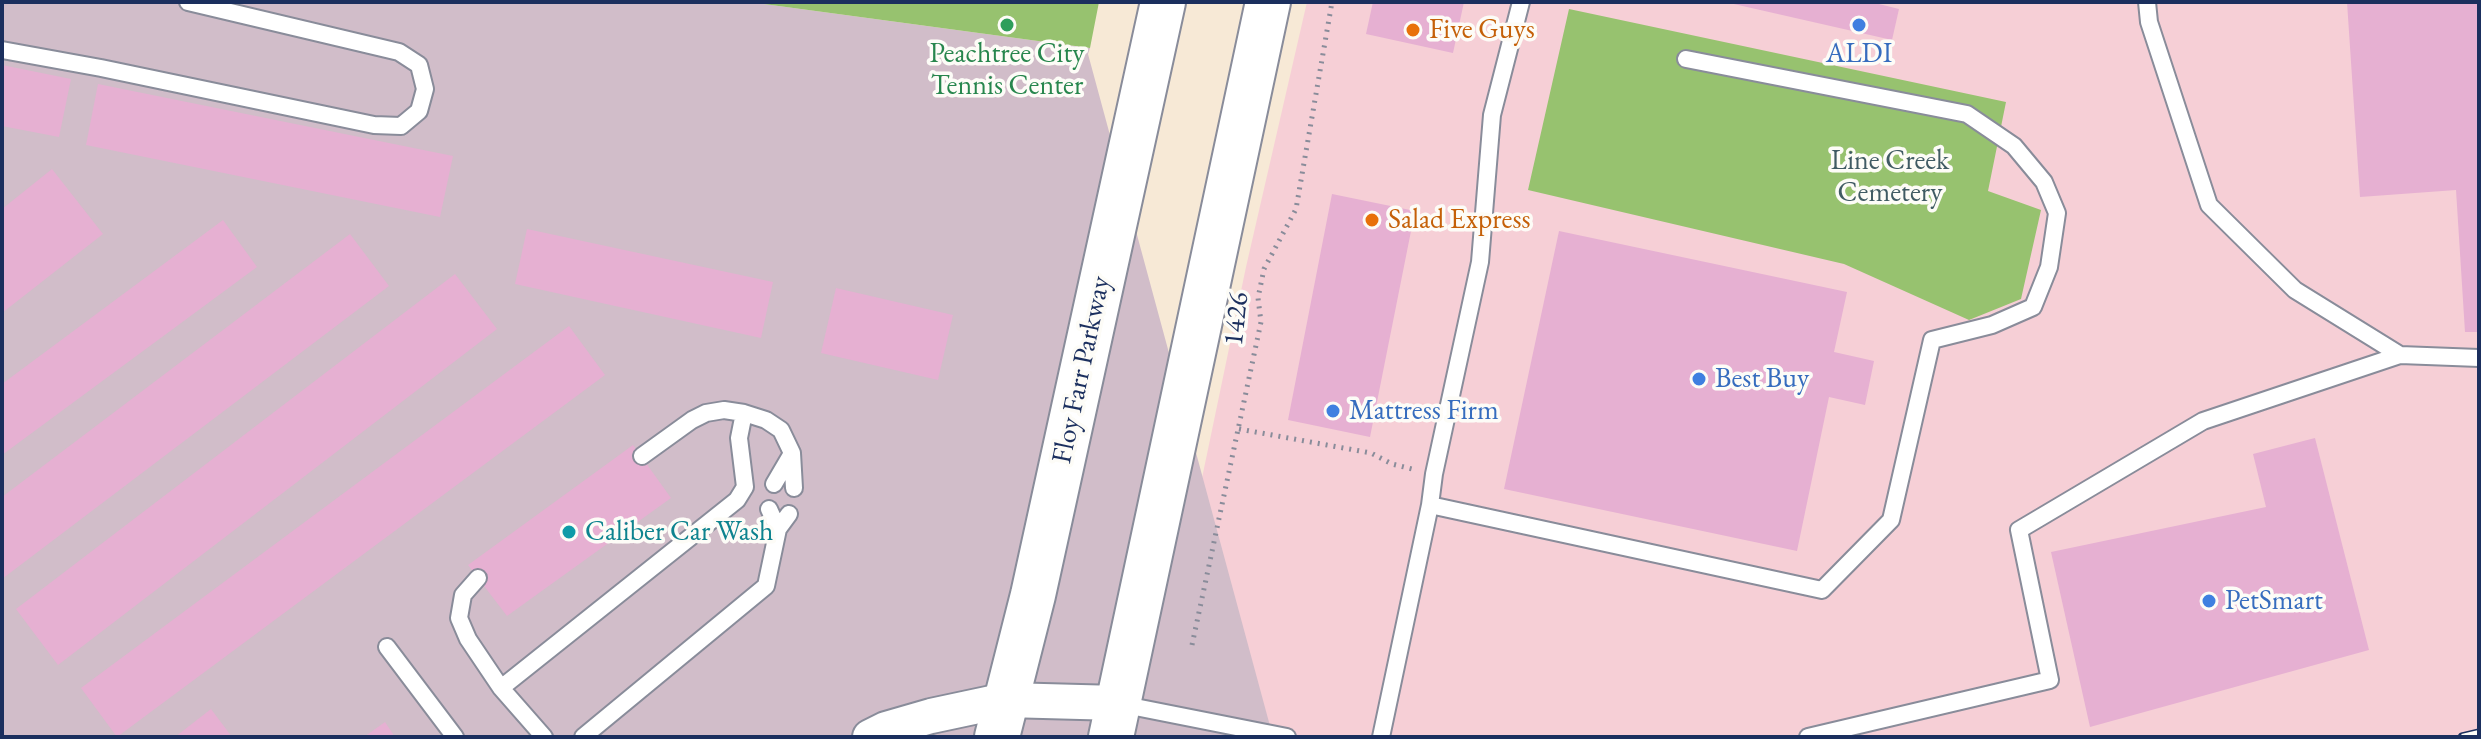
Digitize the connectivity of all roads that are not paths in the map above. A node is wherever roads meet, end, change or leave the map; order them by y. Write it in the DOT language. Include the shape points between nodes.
graph roads {
  1 [pos="188,2"];
  2 [pos="1163,2"];
  3 [pos="1268,2"];
  4 [pos="1521,2"];
  5 [pos="2147,2"];
  6 [pos="2,50"];
  7 [pos="1686,59"];
  8 [pos="2400,355"];
  9 [pos="2479,358"];
  10 [pos="744,413"];
  11 [pos="792,453"];
  12 [pos="642,456"];
  13 [pos="774,484"];
  14 [pos="794,488"];
  15 [pos="1430,505"];
  16 [pos="769,509"];
  17 [pos="789,514"];
  18 [pos="778,529"];
  19 [pos="478,578"];
  20 [pos="387,647"];
  21 [pos="501,688"];
  22 [pos="1002,718"];
  23 [pos="1114,720"];
  24 [pos="455,737"];
  25 [pos="544,737"];
  26 [pos="583,737"];
  27 [pos="870,737"];
  28 [pos="1287,737"];
  29 [pos="1381,737"];
  30 [pos="1808,737"];
  1 -- 6 [label="lane" via="399,52 419,65 425,89 419,111 401,126 374,125"];
  2 -- 22 [label="main road, Floy Farr Parkway"];
  3 -- 23 [label="main road"];
  4 -- 15 [label="lane" via="1492,115 1480,262"];
  5 -- 8 [label="lane" via="2209,205 2295,290"];
  7 -- 15 [label="lane" via="1967,114 2014,146 2044,182 2057,213 2049,267 2033,307 1992,325 1932,340 1891,520 1822,590"];
  8 -- 9 [label="lane"];
  8 -- 30 [label="lane" via="2203,421 2019,530 2050,680"];
  10 -- 11 [label="lane" via="781,430"];
  10 -- 12 [label="lane" via="706,413"];
  10 -- 21 [label="lane" via="739,438 745,487 737,500"];
  11 -- 13 [label="lane"];
  11 -- 14 [label="lane"];
  15 -- 29 [label="lane"];
  16 -- 18 [label="lane"];
  17 -- 18 [label="lane"];
  18 -- 26 [label="lane" via="766,586"];
  19 -- 21 [label="lane" via="463,595 459,618"];
  20 -- 24 [label="lane"];
  21 -- 25 [label="lane"];
  22 -- 23 [label="street"];
  22 -- 27 [label="street" via="931,716"];
  23 -- 28 [label="lane"];
}
